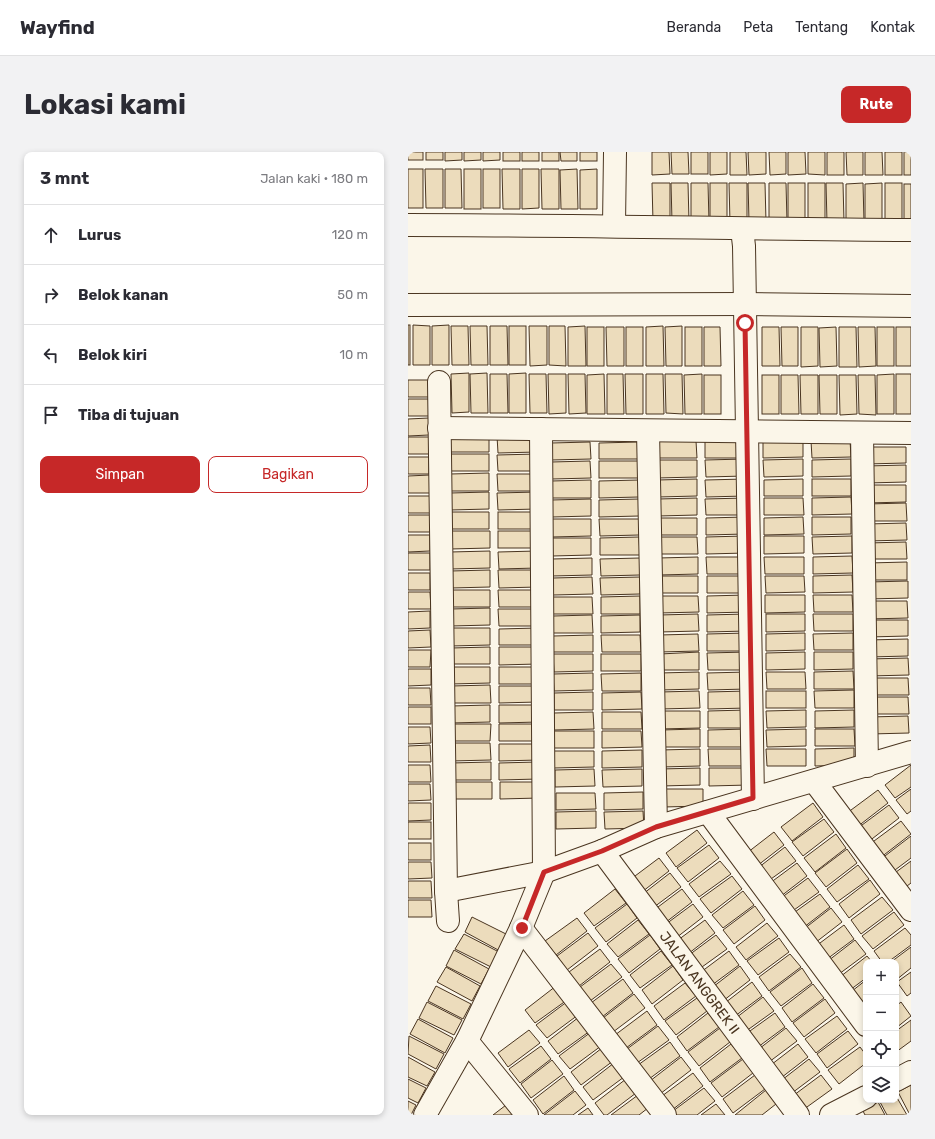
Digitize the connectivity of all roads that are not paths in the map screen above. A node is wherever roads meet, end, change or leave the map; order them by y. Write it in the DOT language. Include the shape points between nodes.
graph roads {
  1 [pos="615,152"];
  2 [pos="408,225"];
  3 [pos="614,225"];
  4 [pos="911,230"];
  5 [pos="743,238"];
  6 [pos="745,304"];
  7 [pos="408,305"];
  8 [pos="911,306"];
  9 [pos="439,382"];
  10 [pos="439,428"];
  11 [pos="542,429"];
  12 [pos="648,430"];
  13 [pos="747,431"];
  14 [pos="862,433"];
  15 [pos="911,433"];
  16 [pos="911,752"];
  17 [pos="867,766"];
  18 [pos="814,780"];
  19 [pos="753,798"];
  20 [pos="708,812"];
  21 [pos="656,827"];
  22 [pos="602,851"];
  23 [pos="544,872"];
  24 [pos="446,891"];
  25 [pos="911,910"];
  26 [pos="448,921"];
  27 [pos="522,928"];
  28 [pos="863,1021"];
  29 [pos="467,1041"];
  30 [pos="863,1098"];
  31 [pos="425,1115"];
  32 [pos="527,1115"];
  33 [pos="665,1115"];
  34 [pos="798,1115"];
  35 [pos="831,1115"];
  1 -- 3 [label="street"];
  2 -- 3 [label="street"];
  3 -- 5 [label="street"];
  4 -- 5 [label="street"];
  5 -- 6 [label="street"];
  6 -- 7 [label="street"];
  6 -- 8 [label="street"];
  6 -- 13 [label="street"];
  9 -- 10 [label="street"];
  10 -- 11 [label="street"];
  10 -- 24 [label="street"];
  11 -- 12 [label="street"];
  11 -- 23 [label="street"];
  12 -- 13 [label="street"];
  12 -- 21 [label="street"];
  13 -- 14 [label="street"];
  13 -- 19 [label="street"];
  14 -- 15 [label="street"];
  14 -- 17 [label="street"];
  16 -- 17 [label="street"];
  17 -- 18 [label="street"];
  18 -- 19 [label="street"];
  18 -- 25 [label="street"];
  19 -- 20 [label="street"];
  20 -- 21 [label="street"];
  20 -- 28 [label="street"];
  21 -- 22 [label="street"];
  22 -- 23 [label="street"];
  22 -- 34 [label="street, JALAN ANGGREK II"];
  23 -- 24 [label="street"];
  23 -- 27 [label="street"];
  24 -- 26 [label="street"];
  27 -- 29 [label="street"];
  27 -- 33 [label="street"];
  29 -- 31 [label="street"];
  29 -- 32 [label="street"];
  30 -- 35 [label="street"];
}
